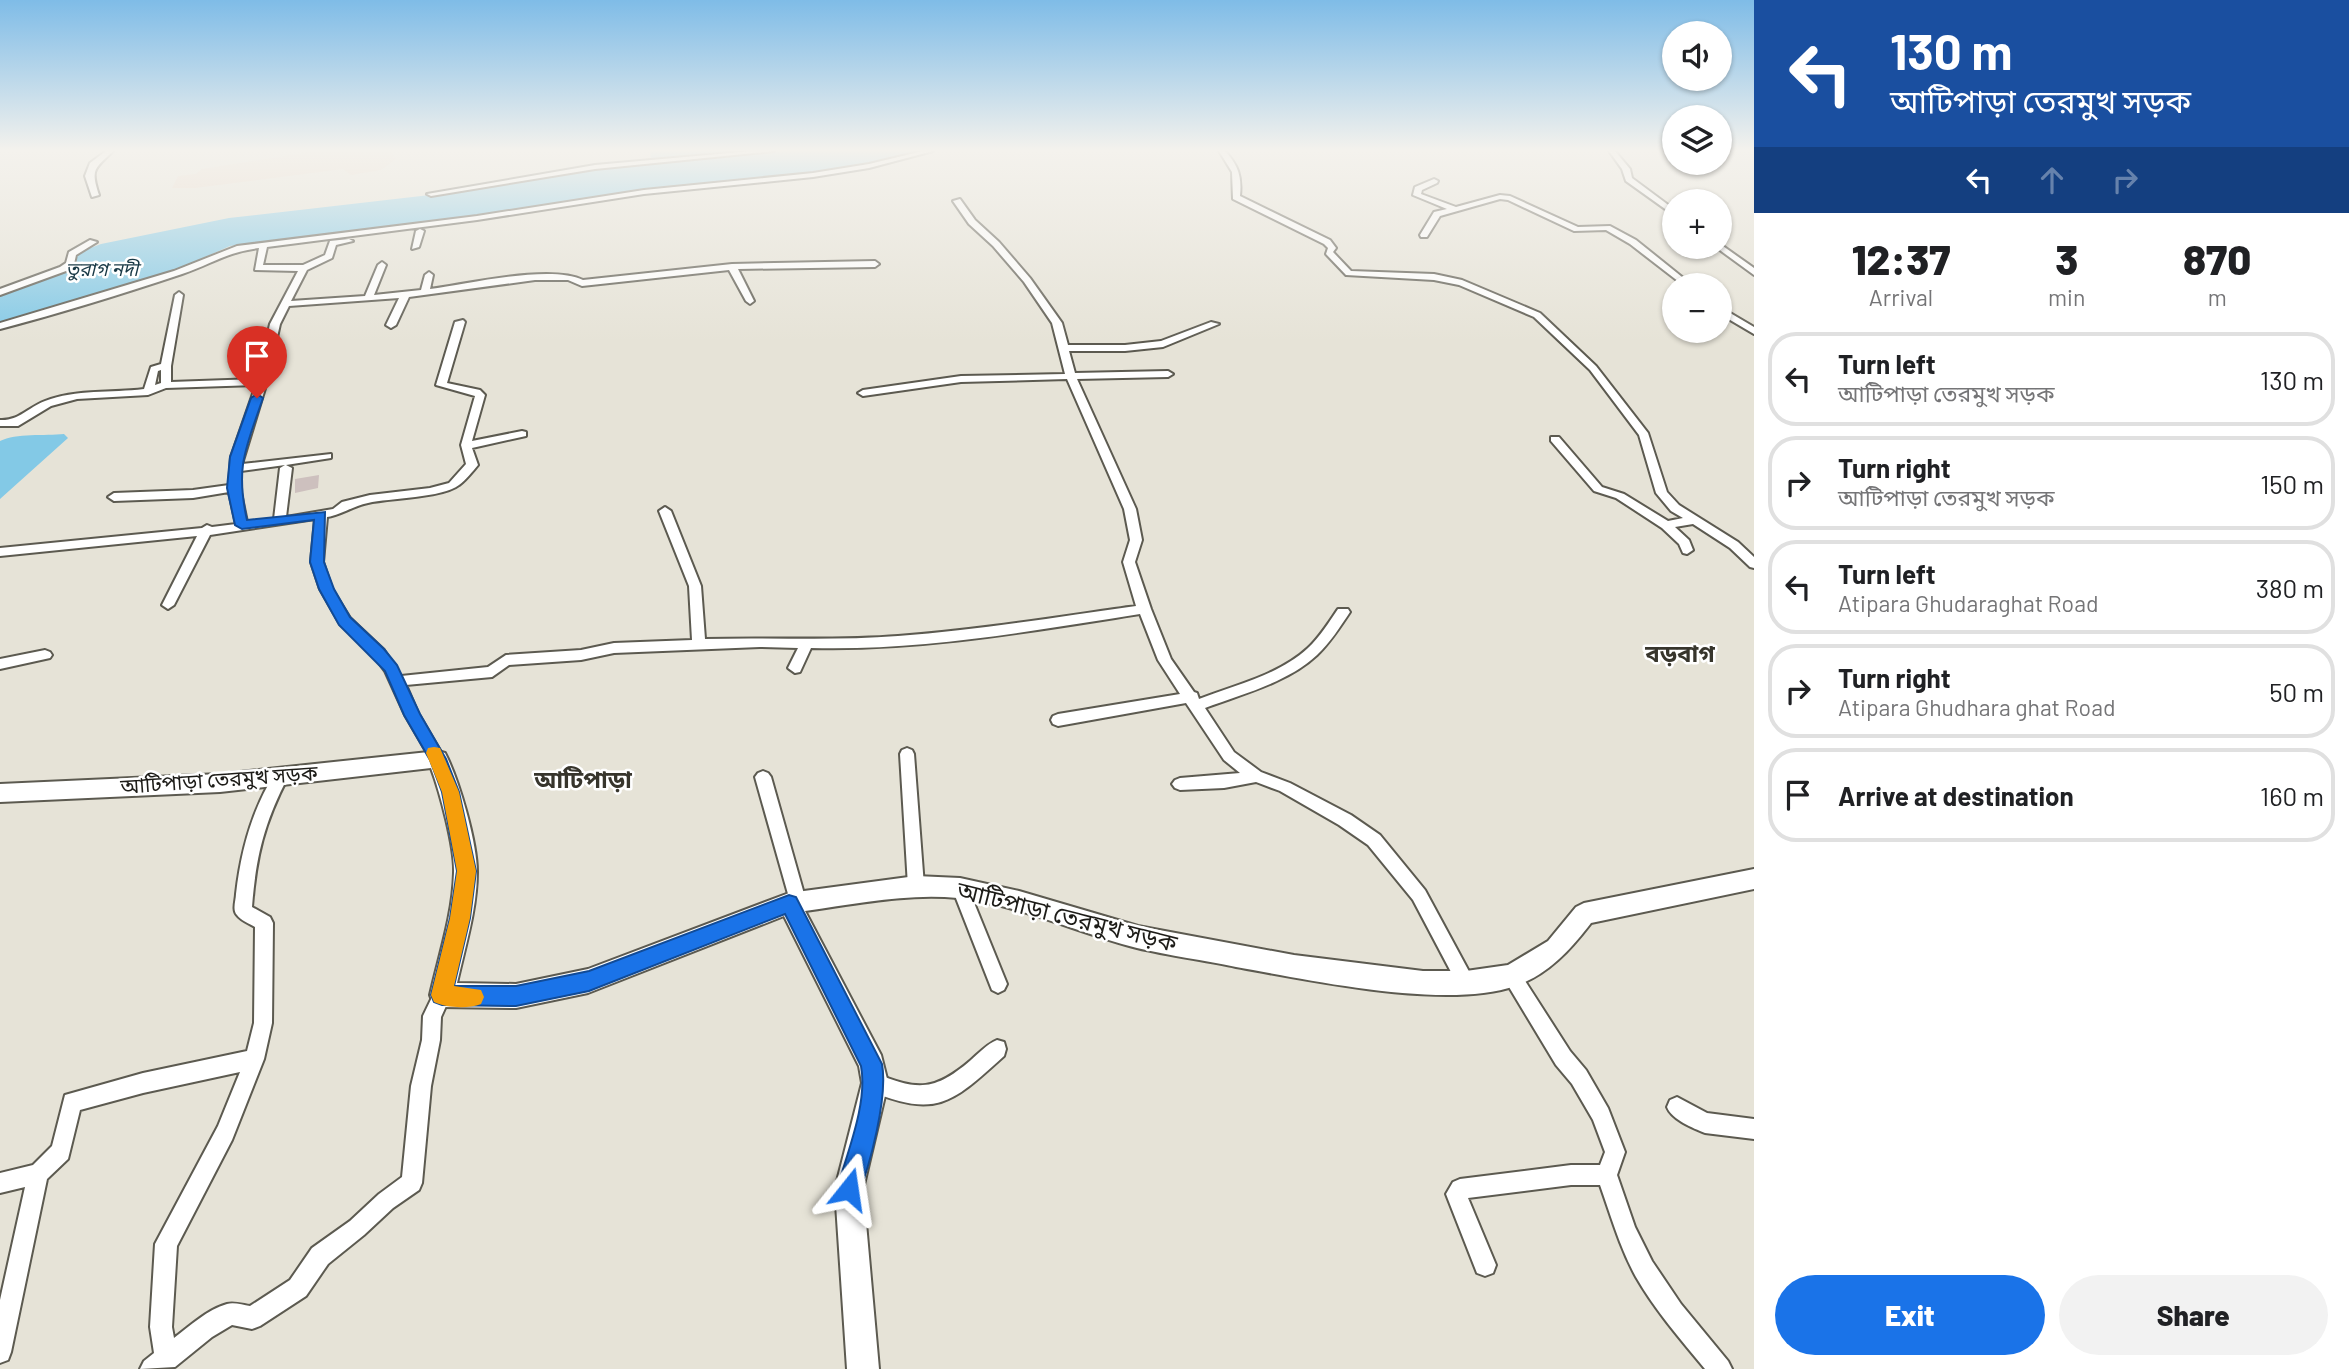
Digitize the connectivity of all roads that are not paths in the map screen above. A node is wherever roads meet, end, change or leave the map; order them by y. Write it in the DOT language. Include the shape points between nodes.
graph roads {
  1 [pos="496,215"];
  2 [pos="967,215"];
  3 [pos="1271,215"];
  4 [pos="1436,215"];
  5 [pos="1544,215"];
  6 [pos="452,227"];
  7 [pos="420,232"];
  8 [pos="1424,235"];
  9 [pos="333,239"];
  10 [pos="93,242"];
  11 [pos="264,243"];
  12 [pos="415,247"];
  13 [pos="1732,255"];
  14 [pos="875,264"];
  15 [pos="382,265"];
  16 [pos="733,267"];
  17 [pos="304,268"];
  18 [pos="1754,272"];
  19 [pos="1673,273"];
  20 [pos="429,275"];
  21 [pos="425,291"];
  22 [pos="0,292"];
  23 [pos="406,294"];
  24 [pos="178,295"];
  25 [pos="368,298"];
  26 [pos="750,301"];
  27 [pos="285,304"];
  28 [pos="1732,317"];
  29 [pos="460,322"];
  30 [pos="1214,324"];
  31 [pos="1732,324"];
  32 [pos="391,325"];
  33 [pos="0,326"];
  34 [pos="1750,328"];
  35 [pos="1064,348"];
  36 [pos="166,366"];
  37 [pos="1168,374"];
  38 [pos="1072,377"];
  39 [pos="262,382"];
  40 [pos="166,385"];
  41 [pos="148,392"];
  42 [pos="863,393"];
  43 [pos="0,423"];
  44 [pos="522,434"];
  45 [pos="1555,439"];
  46 [pos="466,445"];
  47 [pos="327,456"];
  48 [pos="237,468"];
  49 [pos="286,468"];
  50 [pos="234,488"];
  51 [pos="114,497"];
  52 [pos="666,510"];
  53 [pos="321,514"];
  54 [pos="1696,520"];
  55 [pos="280,522"];
  56 [pos="242,525"];
  57 [pos="1666,525"];
  58 [pos="207,530"];
  59 [pos="1687,550"];
  60 [pos="0,552"];
  61 [pos="1754,565"];
  62 [pos="168,605"];
  63 [pos="1144,609"];
  64 [pos="1343,612"];
  65 [pos="806,643"];
  66 [pos="699,644"];
  67 [pos="45,655"];
  68 [pos="0,664"];
  69 [pos="795,668"];
  70 [pos="398,681"];
  71 [pos="1194,701"];
  72 [pos="1058,720"];
  73 [pos="907,754"];
  74 [pos="438,759"];
  75 [pos="1256,776"];
  76 [pos="280,777"];
  77 [pos="763,777"];
  78 [pos="1180,784"];
  79 [pos="0,793"];
  80 [pos="1754,878"];
  81 [pos="916,886"];
  82 [pos="960,888"];
  83 [pos="794,902"];
  84 [pos="1512,976"];
  85 [pos="1466,982"];
  86 [pos="998,984"];
  87 [pos="442,995"];
  88 [pos="997,1049"];
  89 [pos="256,1059"];
  90 [pos="875,1083"];
  91 [pos="1677,1107"];
  92 [pos="1754,1129"];
  93 [pos="38,1174"];
  94 [pos="1606,1175"];
  95 [pos="0,1183"];
  96 [pos="1485,1265"];
  97 [pos="0,1352"];
  98 [pos="159,1364"];
  99 [pos="863,1369"];
  100 [pos="1720,1369"];
  1 -- 9 [label="street"];
  2 -- 35 [label="street" via="1042,300 1057,323"];
  3 -- 54 [label="street" via="1326,242 1332,248 1329,252 1349,272 1434,277 1476,287 1537,314 1593,368 1644,435 1661,494"];
  4 -- 8 [label="street"];
  5 -- 19 [label="street" via="1574,228 1607,228"];
  6 -- 7 [label="street"];
  7 -- 9 [label="street"];
  7 -- 12 [label="street"];
  9 -- 11 [label="street"];
  9 -- 17 [label="street" via="329,256"];
  10 -- 22 [label="street" via="72,254 64,269"];
  11 -- 17 [label="street" via="258,268"];
  11 -- 33 [label="street" via="224,251 191,269"];
  13 -- 18 [label="street"];
  14 -- 16 [label="street"];
  15 -- 25 [label="street"];
  16 -- 21 [label="street" via="582,282 570,277 535,277"];
  16 -- 26 [label="street"];
  17 -- 27 [label="street"];
  20 -- 21 [label="street"];
  21 -- 23 [label="street"];
  23 -- 25 [label="street"];
  23 -- 32 [label="street"];
  24 -- 36 [label="street"];
  25 -- 27 [label="street"];
  27 -- 39 [label="street" via="275,324"];
  28 -- 34 [label="street"];
  29 -- 46 [label="street" via="441,385 479,393"];
  30 -- 35 [label="street" via="1163,344"];
  31 -- 34 [label="street"];
  35 -- 38 [label="street"];
  36 -- 40 [label="street"];
  36 -- 41 [label="street" via="154,369"];
  37 -- 38 [label="street"];
  38 -- 42 [label="street" via="961,379"];
  38 -- 63 [label="street" via="1130,509 1136,540 1129,562"];
  39 -- 40 [label="street"];
  39 -- 48 [label="street" via="240,442"];
  40 -- 41 [label="street"];
  41 -- 43 [label="street" via="65,397 34,407 14,424"];
  44 -- 46 [label="street"];
  45 -- 57 [label="street" via="1598,489 1619,496"];
  46 -- 53 [label="street" via="472,465 453,485 370,499"];
  47 -- 48 [label="street"];
  48 -- 50 [label="street"];
  49 -- 55 [label="street"];
  50 -- 51 [label="street"];
  50 -- 56 [label="street"];
  52 -- 66 [label="street" via="695,586"];
  53 -- 55 [label="street"];
  53 -- 70 [label="street" via="317,562 326,589 345,621 379,653"];
  54 -- 57 [label="street"];
  54 -- 61 [label="street" via="1734,545"];
  55 -- 56 [label="street"];
  56 -- 58 [label="street"];
  57 -- 59 [label="street"];
  58 -- 60 [label="street"];
  58 -- 62 [label="street"];
  63 -- 65 [label="street" via="991,632"];
  63 -- 71 [label="street" via="1165,660"];
  64 -- 71 [label="street" via="1304,659 1271,676"];
  65 -- 66 [label="street"];
  65 -- 69 [label="street"];
  66 -- 70 [label="street" via="506,660 495,671"];
  67 -- 68 [label="street"];
  70 -- 74 [label="street"];
  71 -- 72 [label="street"];
  71 -- 75 [label="street" via="1228,756"];
  73 -- 81 [label="street"];
  74 -- 76 [label="main road, আটিপাড়া তেরমুখ সড়ক"];
  74 -- 87 [label="main road" via="451,792 466,871"];
  75 -- 78 [label="street"];
  75 -- 85 [label="street" via="1285,787 1374,840 1419,895"];
  76 -- 79 [label="main road, আটিপাড়া তেরমুখ সড়ক"];
  76 -- 89 [label="street" via="256,827 245,884 243,911 264,923 263,1023"];
  77 -- 83 [label="street"];
  80 -- 84 [label="main road, আটিপাড়া তেরমুখ সড়ক" via="1584,914 1556,949"];
  81 -- 82 [label="main road, আটিপাড়া তেরমুখ সড়ক"];
  81 -- 83 [label="main road, আটিপাড়া তেরমুখ সড়ক"];
  82 -- 85 [label="main road, আটিপাড়া তেরমুখ সড়ক" via="1138,937 1294,966 1423,983"];
  82 -- 86 [label="street"];
  83 -- 87 [label="main road, আটিপাড়া তেরমুখ সড়ক" via="589,981 516,996"];
  83 -- 90 [label="main road" via="872,1064"];
  84 -- 85 [label="main road, আটিপাড়া তেরমুখ সড়ক"];
  84 -- 94 [label="street" via="1601,1115 1615,1152"];
  87 -- 98 [label="street" via="432,1016 412,1184 320,1256 298,1288 252,1318 230,1314"];
  88 -- 90 [label="street" via="955,1087 932,1096 897,1094"];
  89 -- 93 [label="street" via="72,1102 61,1152"];
  89 -- 98 [label="street" via="225,1133 166,1244"];
  90 -- 99 [label="main road" via="849,1189"];
  91 -- 92 [label="street" via="1705,1123"];
  93 -- 95 [label="street"];
  93 -- 97 [label="street"];
  94 -- 96 [label="street" via="1460,1189 1457,1194"];
  94 -- 100 [label="street" via="1643,1269"];
}
